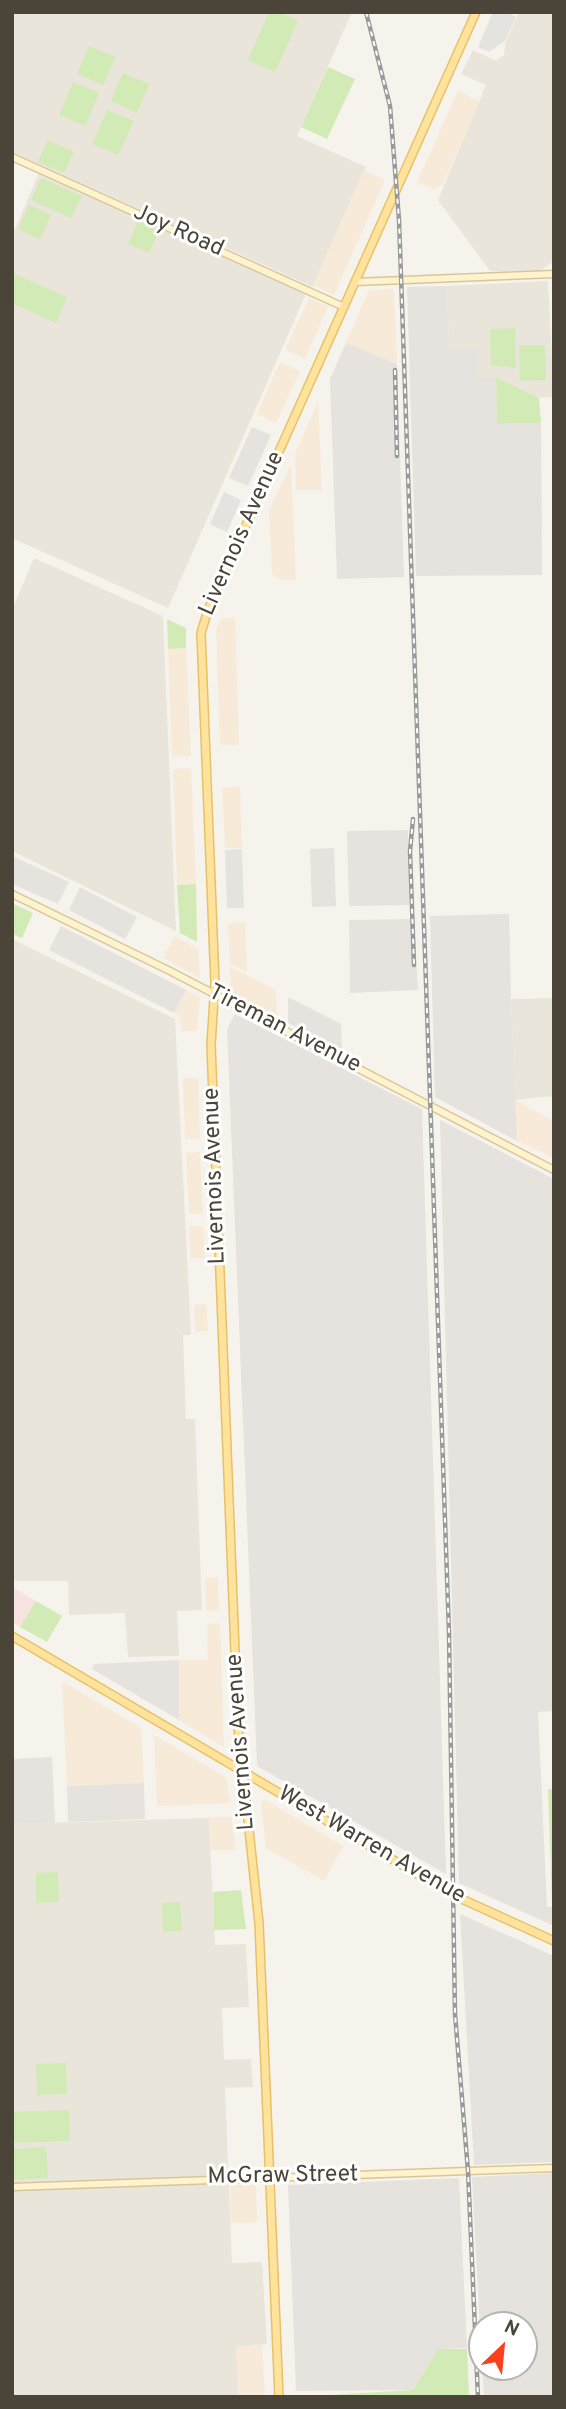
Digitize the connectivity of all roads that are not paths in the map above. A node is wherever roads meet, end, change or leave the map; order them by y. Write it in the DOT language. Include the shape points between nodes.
graph roads {
  1 [pos="476,12"];
  2 [pos="12,157"];
  3 [pos="554,274"];
  4 [pos="355,282"];
  5 [pos="344,307"];
  6 [pos="12,894"];
  7 [pos="214,994"];
  8 [pos="554,1170"];
  9 [pos="12,1636"];
  10 [pos="242,1772"];
  11 [pos="554,1941"];
  12 [pos="554,2168"];
  13 [pos="270,2178"];
  14 [pos="12,2187"];
  15 [pos="279,2397"];
  1 -- 4 [label="main road, Livernois Avenue"];
  2 -- 5 [label="street, Joy Road"];
  3 -- 4 [label="street"];
  4 -- 5 [label="main road, Livernois Avenue"];
  5 -- 7 [label="main road, Livernois Avenue" via="201,628"];
  6 -- 7 [label="street, Tireman Avenue"];
  7 -- 8 [label="street, Tireman Avenue"];
  7 -- 10 [label="main road, Livernois Avenue" via="212,1072"];
  9 -- 10 [label="main road, West Warren Avenue"];
  10 -- 11 [label="main road, West Warren Avenue" via="453,1895"];
  10 -- 13 [label="main road, Livernois Avenue" via="259,1923"];
  12 -- 13 [label="street, McGraw Street"];
  13 -- 14 [label="street, McGraw Street"];
  13 -- 15 [label="main road, Livernois Avenue"];
}
